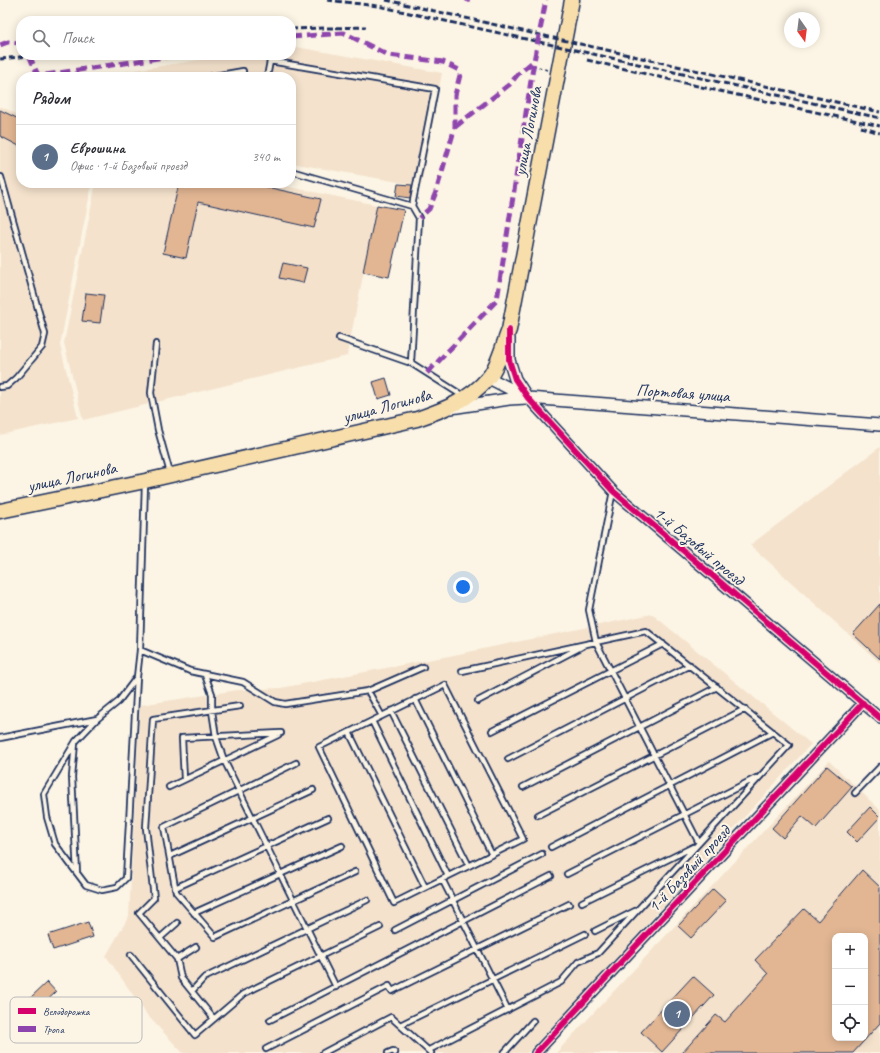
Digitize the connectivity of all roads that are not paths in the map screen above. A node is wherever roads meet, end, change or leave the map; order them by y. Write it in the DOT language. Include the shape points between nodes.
graph roads {
  1 [pos="572,0"];
  2 [pos="268,72"];
  3 [pos="296,172"];
  4 [pos="1,177"];
  5 [pos="412,206"];
  6 [pos="509,330"];
  7 [pos="339,338"];
  8 [pos="156,344"];
  9 [pos="411,363"];
  10 [pos="489,378"];
  11 [pos="0,388"];
  12 [pos="466,398"];
  13 [pos="528,398"];
  14 [pos="445,409"];
  15 [pos="880,425"];
  16 [pos="171,475"];
  17 [pos="145,481"];
  18 [pos="613,491"];
  19 [pos="0,511"];
  20 [pos="596,642"];
  21 [pos="588,643"];
  22 [pos="663,644"];
  23 [pos="140,650"];
  24 [pos="690,665"];
  25 [pos="423,667"];
  26 [pos="462,671"];
  27 [pos="610,671"];
  28 [pos="204,675"];
  29 [pos="137,677"];
  30 [pos="717,687"];
  31 [pos="368,691"];
  32 [pos="415,699"];
  33 [pos="625,699"];
  34 [pos="478,701"];
  35 [pos="863,703"];
  36 [pos="240,706"];
  37 [pos="745,709"];
  38 [pos="212,711"];
  39 [pos="391,711"];
  40 [pos="382,716"];
  41 [pos="97,718"];
  42 [pos="880,718"];
  43 [pos="372,721"];
  44 [pos="639,727"];
  45 [pos="492,731"];
  46 [pos="349,732"];
  47 [pos="773,732"];
  48 [pos="216,736"];
  49 [pos="0,738"];
  50 [pos="76,741"];
  51 [pos="654,756"];
  52 [pos="508,759"];
  53 [pos="224,760"];
  54 [pos="296,763"];
  55 [pos="880,767"];
  56 [pos="760,777"];
  57 [pos="184,780"];
  58 [pos="669,786"];
  59 [pos="168,787"];
  60 [pos="523,787"];
  61 [pos="313,790"];
  62 [pos="239,791"];
  63 [pos="855,793"];
  64 [pos="538,815"];
  65 [pos="684,815"];
  66 [pos="253,818"];
  67 [pos="328,818"];
  68 [pos="698,844"];
  69 [pos="266,846"];
  70 [pos="342,846"];
  71 [pos="551,847"];
  72 [pos="542,854"];
  73 [pos="492,855"];
  74 [pos="170,856"];
  75 [pos="468,866"];
  76 [pos="355,872"];
  77 [pos="77,873"];
  78 [pos="280,874"];
  79 [pos="567,874"];
  80 [pos="448,876"];
  81 [pos="551,876"];
  82 [pos="442,879"];
  83 [pos="425,887"];
  84 [pos="175,888"];
  85 [pos="367,900"];
  86 [pos="294,901"];
  87 [pos="452,901"];
  88 [pos="582,902"];
  89 [pos="569,904"];
  90 [pos="638,910"];
  91 [pos="194,913"];
  92 [pos="463,921"];
  93 [pos="177,923"];
  94 [pos="380,927"];
  95 [pos="307,929"];
  96 [pos="395,930"];
  97 [pos="595,931"];
  98 [pos="585,934"];
  99 [pos="160,938"];
  100 [pos="196,947"];
  101 [pos="477,949"];
  102 [pos="131,955"];
  103 [pos="321,956"];
  104 [pos="177,959"];
  105 [pos="492,979"];
  106 [pos="336,987"];
  107 [pos="192,990"];
  108 [pos="508,1010"];
  109 [pos="214,1018"];
  110 [pos="270,1020"];
  111 [pos="533,1021"];
  112 [pos="400,1025"];
  113 [pos="266,1049"];
  114 [pos="430,1052"];
  115 [pos="323,1053"];
  116 [pos="388,1053"];
  117 [pos="395,1053"];
  118 [pos="504,1053"];
  119 [pos="536,1053"];
  1 -- 6 [label="main road, улица Логинова"];
  2 -- 5 [label="lane" via="270,61 435,89"];
  3 -- 5 [label="lane"];
  4 -- 11 [label="lane" via="45,334 42,347 16,378 7,386"];
  5 -- 9 [label="lane" via="419,218"];
  6 -- 10 [label="main road, улица Логинова"];
  6 -- 13 [label="street" via="508,360 515,379"];
  7 -- 9 [label="lane"];
  8 -- 16 [label="lane" via="150,393"];
  9 -- 12 [label="lane"];
  10 -- 12 [label="main road, улица Логинова"];
  10 -- 13 [label="street, Портовая улица"];
  12 -- 14 [label="main road, улица Логинова"];
  13 -- 14 [label="street"];
  13 -- 15 [label="street, Портовая улица"];
  13 -- 18 [label="street, 1-й Базовый проезд"];
  14 -- 16 [label="main road, улица Логинова" via="417,420"];
  16 -- 17 [label="main road, улица Логинова"];
  17 -- 19 [label="main road, улица Логинова"];
  17 -- 23 [label="lane"];
  18 -- 20 [label="lane" via="589,610"];
  18 -- 35 [label="street, 1-й Базовый проезд"];
  20 -- 21 [label="lane"];
  20 -- 22 [label="lane" via="646,631"];
  20 -- 27 [label="lane"];
  21 -- 26 [label="lane"];
  21 -- 34 [label="lane"];
  22 -- 24 [label="lane"];
  22 -- 27 [label="lane"];
  23 -- 28 [label="lane"];
  23 -- 29 [label="lane"];
  24 -- 30 [label="lane"];
  24 -- 33 [label="lane"];
  25 -- 31 [label="lane"];
  27 -- 33 [label="lane"];
  27 -- 45 [label="lane"];
  28 -- 31 [label="lane" via="243,682 275,702 285,704"];
  28 -- 38 [label="lane" via="212,694"];
  29 -- 41 [label="lane" via="118,702"];
  29 -- 77 [label="lane" via="126,878 117,887 102,890 86,885"];
  30 -- 37 [label="lane"];
  30 -- 44 [label="lane"];
  31 -- 40 [label="lane"];
  32 -- 39 [label="lane"];
  32 -- 73 [label="lane"];
  32 -- 73 [label="lane" via="445,685 523,839"];
  33 -- 44 [label="lane"];
  33 -- 52 [label="lane"];
  35 -- 42 [label="street, 1-й Базовый проезд"];
  35 -- 119 [label="street, 1-й Базовый проезд"];
  36 -- 38 [label="lane"];
  37 -- 47 [label="lane"];
  37 -- 51 [label="lane"];
  38 -- 48 [label="lane"];
  38 -- 99 [label="lane" via="153,719 146,828 154,898 139,913"];
  39 -- 40 [label="lane"];
  39 -- 75 [label="lane"];
  40 -- 43 [label="lane"];
  41 -- 49 [label="lane"];
  41 -- 50 [label="lane"];
  43 -- 46 [label="lane"];
  43 -- 80 [label="lane"];
  44 -- 51 [label="lane"];
  44 -- 60 [label="lane"];
  46 -- 83 [label="lane"];
  46 -- 83 [label="lane" via="319,747 394,903"];
  47 -- 56 [label="lane" via="789,745"];
  47 -- 58 [label="lane"];
  48 -- 53 [label="lane"];
  48 -- 53 [label="lane" via="282,733"];
  48 -- 57 [label="lane" via="182,738"];
  50 -- 77 [label="lane" via="72,777"];
  50 -- 77 [label="lane" via="44,794 47,817 55,844"];
  51 -- 58 [label="lane"];
  51 -- 64 [label="lane"];
  53 -- 57 [label="lane"];
  53 -- 62 [label="lane"];
  54 -- 62 [label="lane"];
  55 -- 63 [label="lane"];
  56 -- 65 [label="lane"];
  56 -- 68 [label="lane"];
  57 -- 59 [label="lane"];
  58 -- 65 [label="lane"];
  58 -- 71 [label="lane"];
  61 -- 66 [label="lane"];
  62 -- 66 [label="lane"];
  62 -- 74 [label="lane" via="164,827"];
  65 -- 68 [label="lane"];
  65 -- 79 [label="lane"];
  66 -- 69 [label="lane"];
  66 -- 74 [label="lane"];
  67 -- 69 [label="lane"];
  68 -- 88 [label="lane"];
  68 -- 90 [label="lane"];
  69 -- 78 [label="lane"];
  69 -- 84 [label="lane"];
  70 -- 78 [label="lane"];
  72 -- 87 [label="lane"];
  73 -- 75 [label="lane"];
  74 -- 84 [label="lane"];
  75 -- 80 [label="lane"];
  76 -- 86 [label="lane"];
  78 -- 86 [label="lane"];
  78 -- 91 [label="lane"];
  80 -- 82 [label="lane"];
  81 -- 92 [label="lane"];
  82 -- 83 [label="lane"];
  82 -- 87 [label="lane"];
  84 -- 91 [label="lane"];
  85 -- 95 [label="lane"];
  86 -- 91 [label="lane" via="215,937"];
  86 -- 95 [label="lane"];
  87 -- 92 [label="lane"];
  87 -- 96 [label="lane"];
  89 -- 101 [label="lane"];
  90 -- 97 [label="lane"];
  90 -- 108 [label="lane" via="598,953 578,962 561,982"];
  92 -- 101 [label="lane"];
  92 -- 106 [label="lane"];
  93 -- 99 [label="lane"];
  94 -- 103 [label="lane"];
  95 -- 103 [label="lane"];
  95 -- 107 [label="lane" via="204,978"];
  98 -- 105 [label="lane"];
  99 -- 104 [label="lane"];
  100 -- 104 [label="lane"];
  101 -- 105 [label="lane"];
  101 -- 113 [label="lane" via="392,991 389,986"];
  102 -- 109 [label="lane" via="195,1035"];
  103 -- 106 [label="lane"];
  103 -- 109 [label="lane" via="243,994"];
  104 -- 107 [label="lane" via="180,978"];
  105 -- 108 [label="lane"];
  105 -- 112 [label="lane"];
  106 -- 110 [label="lane"];
  107 -- 109 [label="lane"];
  108 -- 114 [label="lane"];
  111 -- 118 [label="lane"];
  112 -- 114 [label="lane"];
  112 -- 115 [label="lane" via="391,1017"];
  116 -- 117 [label="lane"];
}
